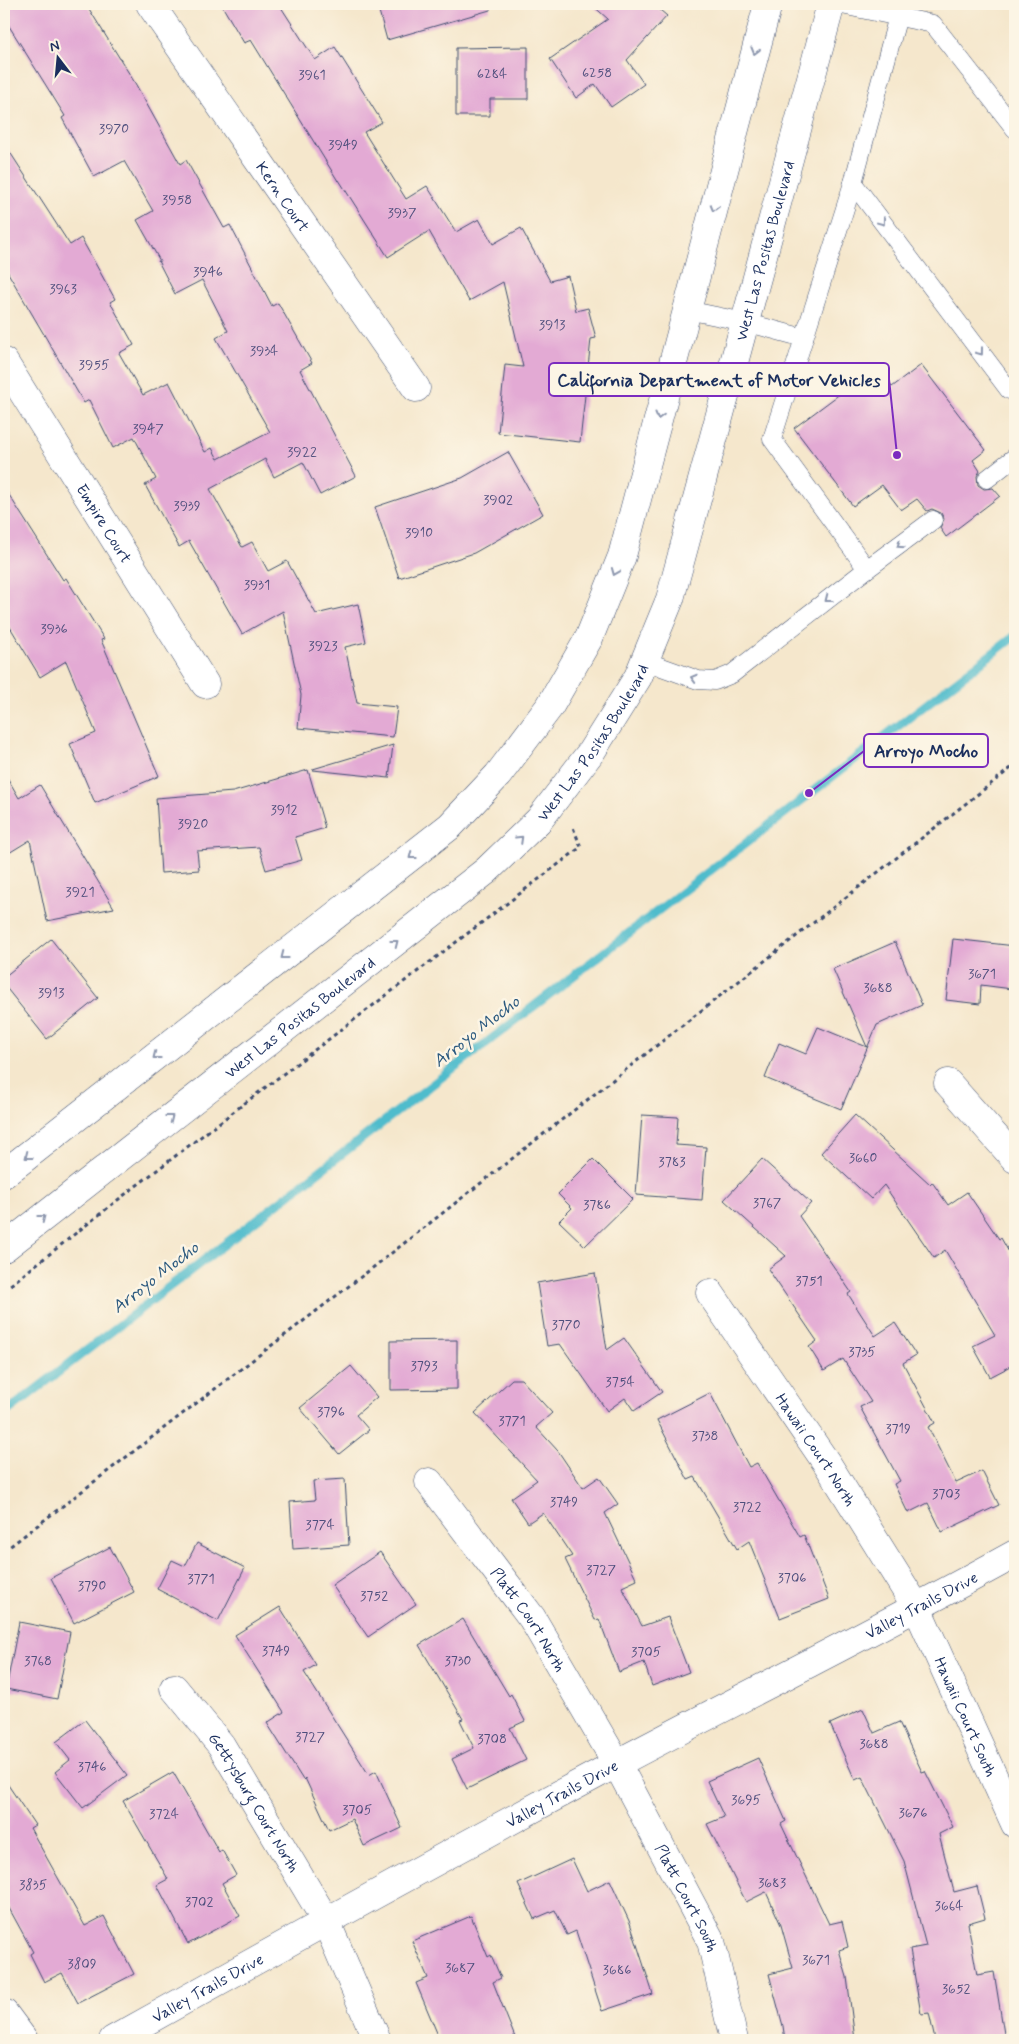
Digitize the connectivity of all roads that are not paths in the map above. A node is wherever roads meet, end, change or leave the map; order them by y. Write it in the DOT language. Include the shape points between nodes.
graph roads {
  1 [pos="150,4"];
  2 [pos="768,4"];
  3 [pos="831,4"];
  4 [pos="837,4"];
  5 [pos="898,16"];
  6 [pos="1015,129"];
  7 [pos="853,183"];
  8 [pos="687,310"];
  9 [pos="745,322"];
  10 [pos="804,338"];
  11 [pos="4,362"];
  12 [pos="1015,386"];
  13 [pos="416,388"];
  14 [pos="1015,456"];
  15 [pos="987,479"];
  16 [pos="934,520"];
  17 [pos="867,568"];
  18 [pos="645,661"];
  19 [pos="205,684"];
  20 [pos="948,1083"];
  21 [pos="1015,1159"];
  22 [pos="4,1174"];
  23 [pos="4,1248"];
  24 [pos="710,1293"];
  25 [pos="429,1482"];
  26 [pos="1015,1554"];
  27 [pos="917,1608"];
  28 [pos="174,1688"];
  29 [pos="617,1764"];
  30 [pos="1015,1824"];
  31 [pos="326,1920"];
  32 [pos="4,2013"];
  33 [pos="24,2040"];
  34 [pos="113,2040"];
  35 [pos="377,2040"];
  36 [pos="734,2040"];
  1 -- 13 [label="street, Kern Court"];
  2 -- 8 [label="street, one-way"];
  3 -- 9 [label="street, West Las Positas Boulevard"];
  4 -- 5 [label="lane"];
  5 -- 6 [label="lane" via="933,24"];
  5 -- 7 [label="lane"];
  7 -- 10 [label="lane"];
  7 -- 12 [label="lane, one-way" via="1009,390"];
  8 -- 9 [label="lane"];
  8 -- 22 [label="street, one-way" via="622,556 589,638 550,706 498,775 450,826"];
  9 -- 10 [label="lane"];
  9 -- 18 [label="street, West Las Positas Boulevard" via="670,599"];
  10 -- 17 [label="lane" via="772,439"];
  11 -- 19 [label="street, Empire Court"];
  14 -- 15 [label="lane"];
  16 -- 17 [label="lane, one-way"];
  17 -- 18 [label="lane, one-way" via="732,674 716,681 698,680"];
  23 -- 18 [label="street, West Las Positas Boulevard, one-way" via="486,872 539,820 591,752"];
  20 -- 21 [label="street"];
  24 -- 27 [label="street, Hawaii Court North" via="828,1465"];
  25 -- 29 [label="street, Platt Court North" via="532,1618"];
  26 -- 27 [label="street, Valley Trails Drive"];
  27 -- 29 [label="street, Valley Trails Drive"];
  27 -- 30 [label="street, Hawaii Court South"];
  28 -- 31 [label="street, Gettysburg Court North" via="221,1745"];
  29 -- 31 [label="street, Valley Trails Drive"];
  29 -- 36 [label="street, Platt Court South" via="711,1941"];
  31 -- 34 [label="street, Valley Trails Drive"];
  31 -- 35 [label="street, Gettysburg Court North"];
  32 -- 33 [label="street"];
}
